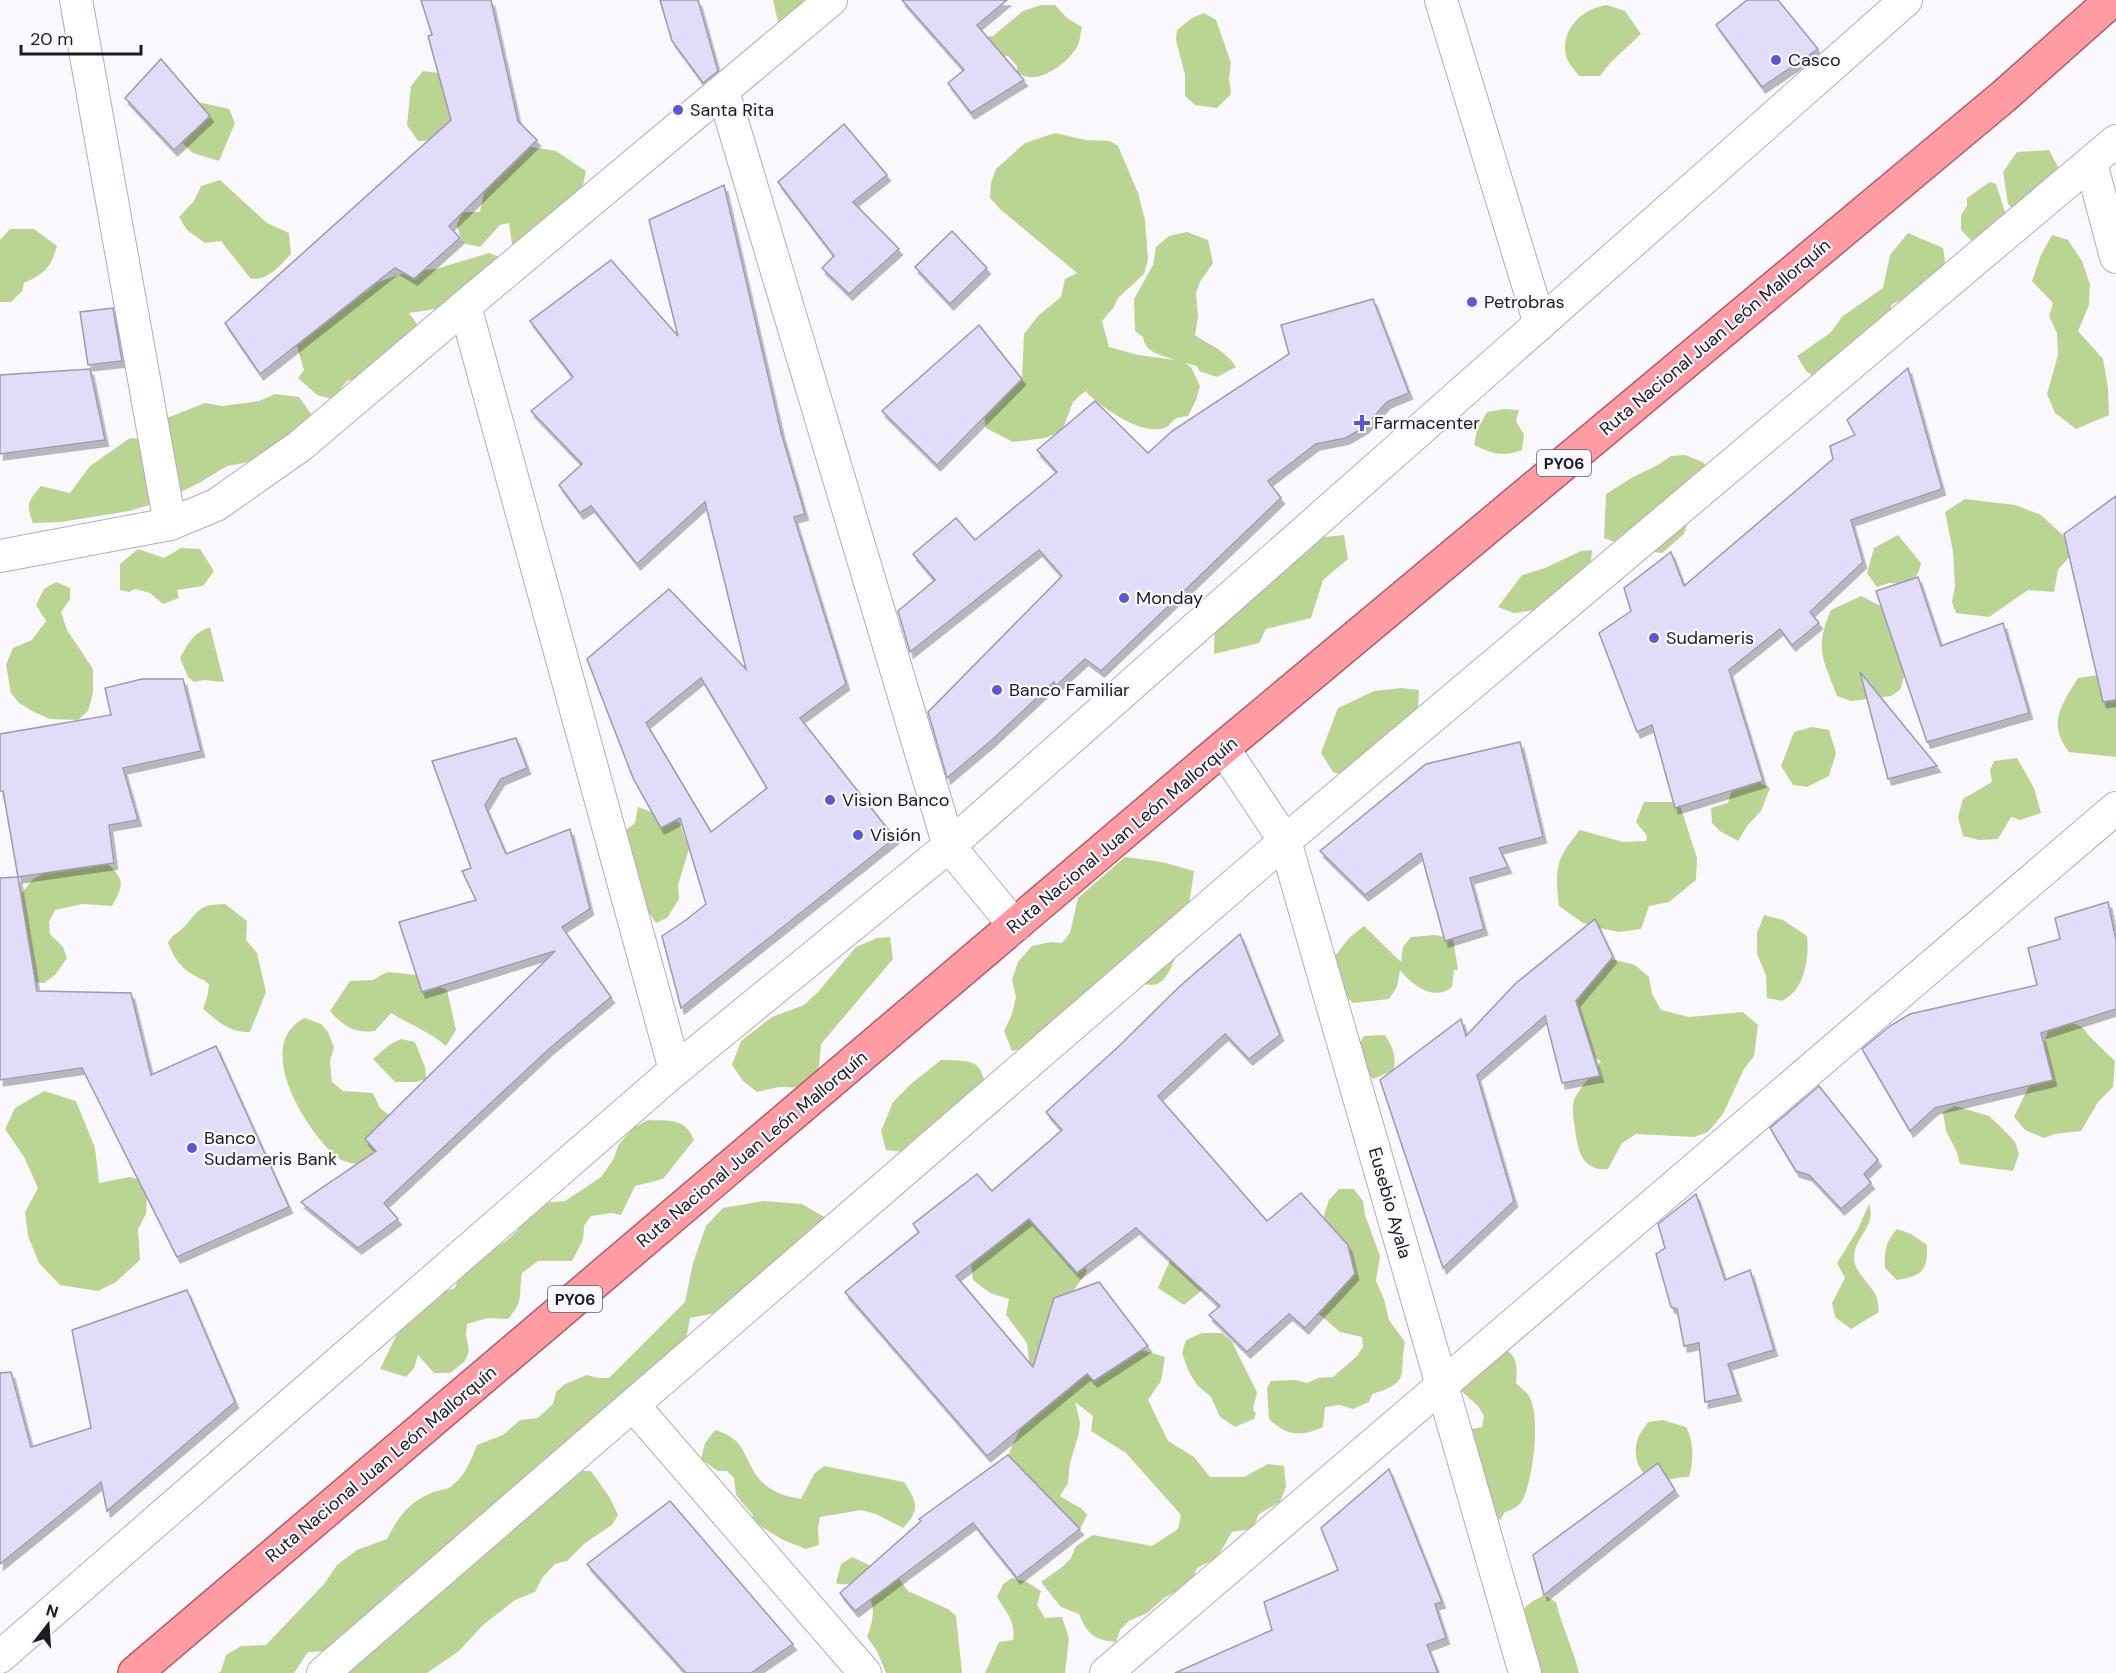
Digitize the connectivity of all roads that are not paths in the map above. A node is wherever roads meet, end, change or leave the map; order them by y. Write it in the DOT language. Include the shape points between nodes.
graph roads {
  1 [pos="76,0"];
  2 [pos="831,0"];
  3 [pos="1441,0"];
  4 [pos="1906,0"];
  5 [pos="2112,0"];
  6 [pos="723,91"];
  7 [pos="2116,141"];
  8 [pos="2091,163"];
  9 [pos="2116,257"];
  10 [pos="465,306"];
  11 [pos="1540,324"];
  12 [pos="170,524"];
  13 [pos="0,556"];
  14 [pos="1223,748"];
  15 [pos="2116,808"];
  16 [pos="1285,841"];
  17 [pos="949,846"];
  18 [pos="1016,926"];
  19 [pos="675,1070"];
  20 [pos="1443,1386"];
  21 [pos="633,1405"];
  22 [pos="0,1657"];
  23 [pos="135,1673"];
  24 [pos="323,1673"];
  25 [pos="865,1673"];
  26 [pos="1106,1673"];
  27 [pos="1525,1673"];
  1 -- 12 [label="street"];
  2 -- 6 [label="street"];
  3 -- 11 [label="street"];
  4 -- 11 [label="street"];
  5 -- 14 [label="highway, Ruta Nacional Juan León Mallorquín / PY06" via="2004,96"];
  6 -- 10 [label="street"];
  6 -- 17 [label="street"];
  7 -- 8 [label="street"];
  8 -- 9 [label="street"];
  8 -- 16 [label="street"];
  10 -- 12 [label="street" via="300,446 216,505"];
  10 -- 19 [label="street"];
  11 -- 17 [label="street"];
  12 -- 13 [label="street"];
  14 -- 16 [label="street, Eusebio Ayala"];
  14 -- 18 [label="highway, Ruta Nacional Juan León Mallorquín / PY06"];
  15 -- 20 [label="street"];
  16 -- 20 [label="street, Eusebio Ayala"];
  16 -- 21 [label="street"];
  17 -- 18 [label="street"];
  17 -- 19 [label="street"];
  18 -- 23 [label="highway, Ruta Nacional Juan León Mallorquín / PY06"];
  19 -- 22 [label="street"];
  20 -- 26 [label="street"];
  20 -- 27 [label="street, Eusebio Ayala"];
  21 -- 24 [label="street"];
  21 -- 25 [label="street"];
}
